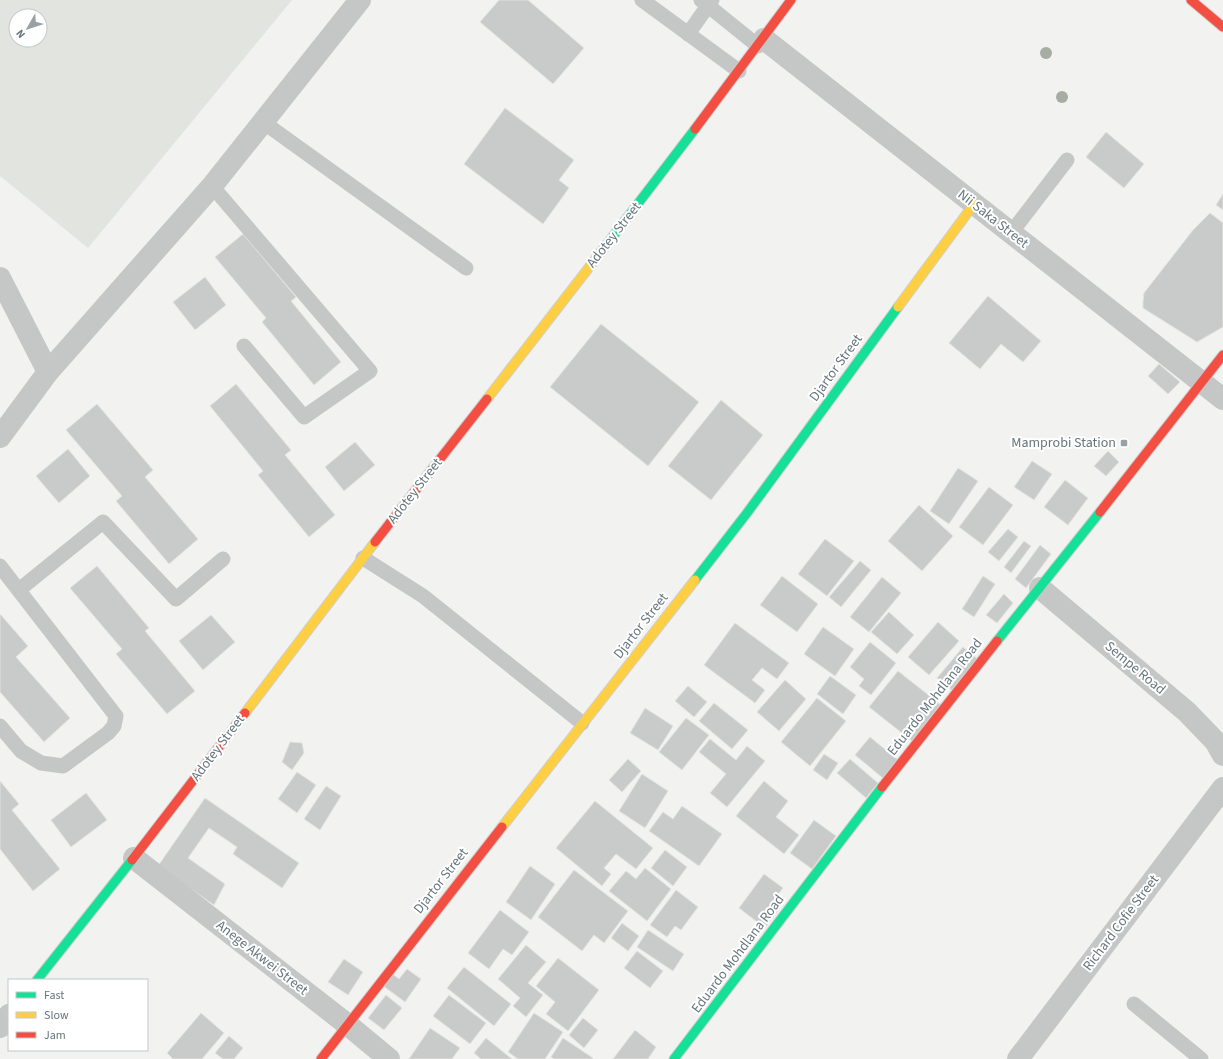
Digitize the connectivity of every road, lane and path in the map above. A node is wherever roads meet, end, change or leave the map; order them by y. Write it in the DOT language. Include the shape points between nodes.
graph roads {
  1 [pos="360,0"];
  2 [pos="642,0"];
  3 [pos="791,0"];
  4 [pos="1191,0"];
  5 [pos="707,2"];
  6 [pos="1223,27"];
  7 [pos="688,34"];
  8 [pos="761,42"];
  9 [pos="739,71"];
  10 [pos="263,122"];
  11 [pos="1067,160"];
  12 [pos="212,186"];
  13 [pos="974,204"];
  14 [pos="1011,233"];
  15 [pos="466,268"];
  16 [pos="0,278"];
  17 [pos="244,346"];
  18 [pos="1223,355"];
  19 [pos="48,372"];
  20 [pos="1203,383"];
  21 [pos="1223,398"];
  22 [pos="0,437"];
  23 [pos="363,558"];
  24 [pos="223,559"];
  25 [pos="0,566"];
  26 [pos="1040,588"];
  27 [pos="20,589"];
  28 [pos="582,723"];
  29 [pos="0,726"];
  30 [pos="1223,755"];
  31 [pos="1223,788"];
  32 [pos="134,858"];
  33 [pos="38,979"];
  34 [pos="1134,1004"];
  35 [pos="8,1016"];
  36 [pos="348,1025"];
  37 [pos="0,1026"];
  38 [pos="321,1059"];
  39 [pos="389,1059"];
  40 [pos="674,1059"];
  41 [pos="1018,1059"];
  42 [pos="1201,1059"];
  1 -- 10 [label="street"];
  2 -- 7 [label="lane"];
  3 -- 8 [label="street, Adotey Street"];
  4 -- 6 [label="street"];
  5 -- 7 [label="lane"];
  5 -- 8 [label="lane"];
  7 -- 9 [label="lane"];
  8 -- 9 [label="street, Adotey Street"];
  8 -- 13 [label="street, Nii Saka Street"];
  9 -- 23 [label="street, Adotey Street"];
  10 -- 12 [label="street"];
  10 -- 15 [label="lane"];
  11 -- 14 [label="lane"];
  12 -- 17 [label="lane" via="370,371 304,417"];
  12 -- 19 [label="street"];
  13 -- 14 [label="street, Nii Saka Street"];
  13 -- 28 [label="street, Djartor Street" via="747,514"];
  14 -- 20 [label="street, Nii Saka Street"];
  16 -- 19 [label="street"];
  18 -- 20 [label="street, Eduardo Mohdlana Road"];
  19 -- 22 [label="street"];
  20 -- 21 [label="street, Nii Saka Street"];
  20 -- 26 [label="street, Eduardo Mohdlana Road"];
  23 -- 28 [label="lane" via="423,596"];
  23 -- 32 [label="street, Adotey Street"];
  24 -- 27 [label="lane" via="176,599 103,522"];
  25 -- 27 [label="lane"];
  26 -- 30 [label="street, Sempe Road" via="1187,712 1214,741"];
  26 -- 40 [label="street, Eduardo Mohdlana Road" via="940,711"];
  27 -- 29 [label="lane" via="116,716 114,726 108,733 63,766 41,763 21,751"];
  28 -- 36 [label="street, Djartor Street"];
  31 -- 41 [label="street, Richard Cofie Street"];
  32 -- 33 [label="street, Adotey Street"];
  32 -- 36 [label="street, Anege Akwei Street"];
  34 -- 42 [label="lane"];
  35 -- 37 [label="street"];
  36 -- 38 [label="street, Djartor Street"];
  36 -- 39 [label="street, Anege Akwei Street"];
}
